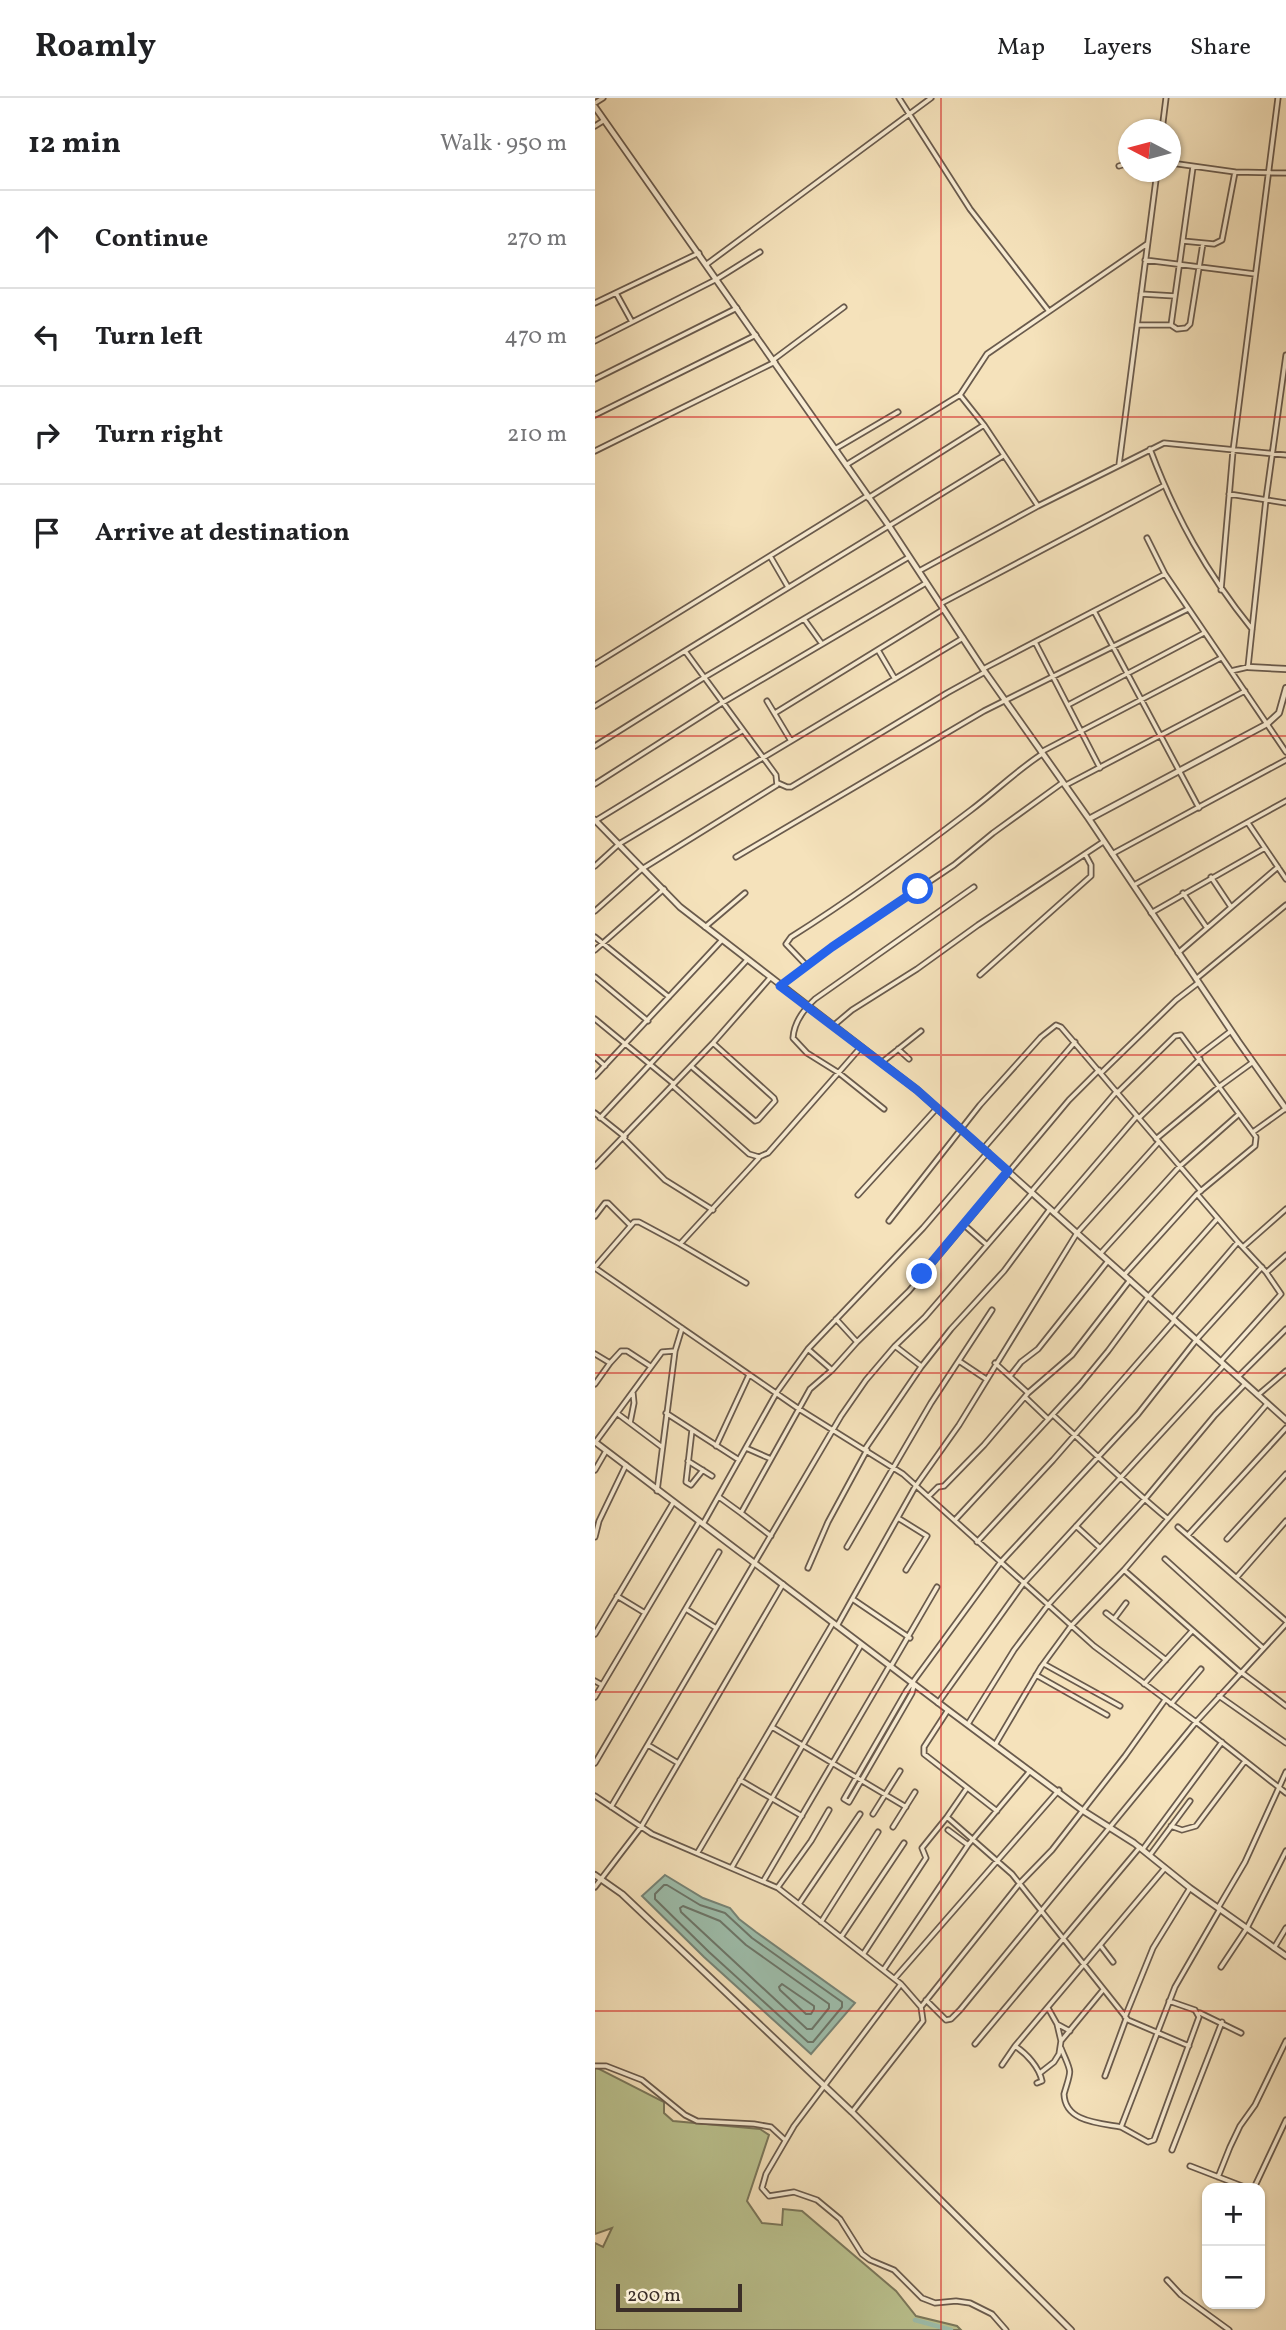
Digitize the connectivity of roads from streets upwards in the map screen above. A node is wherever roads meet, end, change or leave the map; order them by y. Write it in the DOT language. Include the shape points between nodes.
graph roads {
  1 [pos="603,98"];
  2 [pos="899,98"];
  3 [pos="931,98"];
  4 [pos="1166,98"];
  5 [pos="1278,98"];
  6 [pos="595,105"];
  7 [pos="910,114"];
  8 [pos="1163,119"];
  9 [pos="603,121"];
  10 [pos="595,125"];
  11 [pos="1181,165"];
  12 [pos="1193,167"];
  13 [pos="1235,172"];
  14 [pos="1268,173"];
  15 [pos="1286,173"];
  16 [pos="1156,182"];
  17 [pos="1183,241"];
  18 [pos="1203,243"];
  19 [pos="1147,244"];
  20 [pos="699,253"];
  21 [pos="760,253"];
  22 [pos="1145,261"];
  23 [pos="706,264"];
  24 [pos="1179,265"];
  25 [pos="1198,268"];
  26 [pos="1255,274"];
  27 [pos="717,279"];
  28 [pos="616,293"];
  29 [pos="1140,294"];
  30 [pos="1175,296"];
  31 [pos="595,303"];
  32 [pos="844,307"];
  33 [pos="737,308"];
  34 [pos="1048,310"];
  35 [pos="632,322"];
  36 [pos="1137,325"];
  37 [pos="1171,326"];
  38 [pos="756,335"];
  39 [pos="595,341"];
  40 [pos="1286,355"];
  41 [pos="774,361"];
  42 [pos="595,379"];
  43 [pos="960,395"];
  44 [pos="898,412"];
  45 [pos="595,415"];
  46 [pos="984,425"];
  47 [pos="835,449"];
  48 [pos="1150,449"];
  49 [pos="595,451"];
  50 [pos="1233,451"];
  51 [pos="1273,454"];
  52 [pos="1286,455"];
  53 [pos="1003,456"];
  54 [pos="846,465"];
  55 [pos="1119,465"];
  56 [pos="1163,486"];
  57 [pos="1228,494"];
  58 [pos="868,497"];
  59 [pos="1266,499"];
  60 [pos="1286,503"];
  61 [pos="1038,506"];
  62 [pos="889,526"];
  63 [pos="1147,538"];
  64 [pos="770,555"];
  65 [pos="909,557"];
  66 [pos="919,571"];
  67 [pos="1165,574"];
  68 [pos="926,583"];
  69 [pos="788,587"];
  70 [pos="1221,590"];
  71 [pos="942,607"];
  72 [pos="1188,608"];
  73 [pos="1094,611"];
  74 [pos="804,619"];
  75 [pos="1252,629"];
  76 [pos="1204,633"];
  77 [pos="963,638"];
  78 [pos="1035,642"];
  79 [pos="822,644"];
  80 [pos="1113,645"];
  81 [pos="878,650"];
  82 [pos="685,651"];
  83 [pos="1221,658"];
  84 [pos="595,664"];
  85 [pos="1248,667"];
  86 [pos="1286,669"];
  87 [pos="984,670"];
  88 [pos="1231,671"];
  89 [pos="1128,675"];
  90 [pos="705,677"];
  91 [pos="1053,678"];
  92 [pos="895,679"];
  93 [pos="1286,688"];
  94 [pos="1245,691"];
  95 [pos="1285,699"];
  96 [pos="1141,700"];
  97 [pos="767,701"];
  98 [pos="1006,701"];
  99 [pos="722,703"];
  100 [pos="1068,705"];
  101 [pos="595,706"];
  102 [pos="775,713"];
  103 [pos="1267,724"];
  104 [pos="743,731"];
  105 [pos="1082,732"];
  106 [pos="1161,736"];
  107 [pos="791,741"];
  108 [pos="595,746"];
  109 [pos="1286,752"];
  110 [pos="1042,753"];
  111 [pos="763,757"];
  112 [pos="1286,760"];
  113 [pos="1100,768"];
  114 [pos="1180,771"];
  115 [pos="778,783"];
  116 [pos="595,784"];
  117 [pos="1063,785"];
  118 [pos="1286,801"];
  119 [pos="1199,808"];
  120 [pos="1089,819"];
  121 [pos="595,821"];
  122 [pos="1248,822"];
  123 [pos="1103,842"];
  124 [pos="619,844"];
  125 [pos="1265,848"];
  126 [pos="1085,854"];
  127 [pos="1112,855"];
  128 [pos="736,857"];
  129 [pos="595,866"];
  130 [pos="1277,867"];
  131 [pos="642,869"];
  132 [pos="1211,877"];
  133 [pos="1286,880"];
  134 [pos="1132,886"];
  135 [pos="974,887"];
  136 [pos="664,889"];
  137 [pos="745,893"];
  138 [pos="1183,893"];
  139 [pos="1286,905"];
  140 [pos="1231,907"];
  141 [pos="595,911"];
  142 [pos="1151,913"];
  143 [pos="705,926"];
  144 [pos="1207,928"];
  145 [pos="595,937"];
  146 [pos="722,940"];
  147 [pos="603,943"];
  148 [pos="595,950"];
  149 [pos="1178,953"];
  150 [pos="747,960"];
  151 [pos="807,966"];
  152 [pos="980,975"];
  153 [pos="595,977"];
  154 [pos="770,978"];
  155 [pos="1197,981"];
  156 [pos="780,986"];
  157 [pos="670,997"];
  158 [pos="807,1006"];
  159 [pos="595,1019"];
  160 [pos="648,1021"];
  161 [pos="833,1026"];
  162 [pos="921,1031"];
  163 [pos="1231,1031"];
  164 [pos="1075,1042"];
  165 [pos="713,1043"];
  166 [pos="625,1045"];
  167 [pos="861,1047"];
  168 [pos="898,1049"];
  169 [pos="595,1057"];
  170 [pos="1199,1058"];
  171 [pos="909,1059"];
  172 [pos="1253,1062"];
  173 [pos="881,1063"];
  174 [pos="649,1065"];
  175 [pos="605,1066"];
  176 [pos="691,1066"];
  177 [pos="1100,1071"];
  178 [pos="839,1073"];
  179 [pos="595,1076"];
  180 [pos="674,1085"];
  181 [pos="1220,1086"];
  182 [pos="1118,1092"];
  183 [pos="938,1107"];
  184 [pos="884,1109"];
  185 [pos="1286,1109"];
  186 [pos="595,1113"];
  187 [pos="1239,1113"];
  188 [pos="1138,1117"];
  189 [pos="600,1118"];
  190 [pos="961,1129"];
  191 [pos="1253,1132"];
  192 [pos="624,1138"];
  193 [pos="1157,1141"];
  194 [pos="986,1151"];
  195 [pos="759,1157"];
  196 [pos="595,1166"];
  197 [pos="1180,1166"];
  198 [pos="1008,1171"];
  199 [pos="1031,1192"];
  200 [pos="1199,1192"];
  201 [pos="858,1195"];
  202 [pos="1286,1209"];
  203 [pos="713,1210"];
  204 [pos="1052,1211"];
  205 [pos="595,1216"];
  206 [pos="1217,1219"];
  207 [pos="889,1221"];
  208 [pos="963,1224"];
  209 [pos="630,1225"];
  210 [pos="1077,1233"];
  211 [pos="1238,1242"];
  212 [pos="680,1244"];
  213 [pos="987,1245"];
  214 [pos="1243,1247"];
  215 [pos="1100,1254"];
  216 [pos="1286,1255"];
  217 [pos="1108,1261"];
  218 [pos="1262,1267"];
  219 [pos="595,1268"];
  220 [pos="1266,1272"];
  221 [pos="1124,1275"];
  222 [pos="1130,1280"];
  223 [pos="746,1283"];
  224 [pos="1284,1294"];
  225 [pos="1148,1297"];
  226 [pos="992,1310"];
  227 [pos="835,1319"];
  228 [pos="1174,1319"];
  229 [pos="682,1328"];
  230 [pos="1286,1329"];
  231 [pos="1197,1339"];
  232 [pos="857,1342"];
  233 [pos="895,1346"];
  234 [pos="808,1349"];
  235 [pos="675,1351"];
  236 [pos="595,1354"];
  237 [pos="959,1360"];
  238 [pos="610,1363"];
  239 [pos="995,1363"];
  240 [pos="1223,1363"];
  241 [pos="651,1366"];
  242 [pos="921,1367"];
  243 [pos="832,1370"];
  244 [pos="1286,1371"];
  245 [pos="749,1374"];
  246 [pos="1010,1376"];
  247 [pos="1238,1377"];
  248 [pos="986,1379"];
  249 [pos="595,1384"];
  250 [pos="1245,1384"];
  251 [pos="777,1392"];
  252 [pos="633,1393"];
  253 [pos="1027,1395"];
  254 [pos="1258,1395"];
  255 [pos="1267,1404"];
  256 [pos="799,1409"];
  257 [pos="666,1413"];
  258 [pos="617,1414"];
  259 [pos="1050,1416"];
  260 [pos="1286,1420"];
  261 [pos="630,1423"];
  262 [pos="1286,1428"];
  263 [pos="834,1429"];
  264 [pos="691,1430"];
  265 [pos="1075,1435"];
  266 [pos="595,1442"];
  267 [pos="716,1446"];
  268 [pos="662,1447"];
  269 [pos="746,1448"];
  270 [pos="866,1449"];
  271 [pos="606,1451"];
  272 [pos="1098,1456"];
  273 [pos="771,1459"];
  274 [pos="739,1460"];
  275 [pos="688,1461"];
  276 [pos="626,1465"];
  277 [pos="893,1469"];
  278 [pos="595,1470"];
  279 [pos="703,1470"];
  280 [pos="1286,1474"];
  281 [pos="712,1476"];
  282 [pos="1123,1477"];
  283 [pos="915,1487"];
  284 [pos="657,1491"];
  285 [pos="929,1496"];
  286 [pos="719,1497"];
  287 [pos="1145,1499"];
  288 [pos="673,1503"];
  289 [pos="741,1513"];
  290 [pos="898,1518"];
  291 [pos="1168,1518"];
  292 [pos="597,1520"];
  293 [pos="955,1520"];
  294 [pos="1286,1521"];
  295 [pos="701,1524"];
  296 [pos="1076,1525"];
  297 [pos="1178,1527"];
  298 [pos="771,1535"];
  299 [pos="1188,1535"];
  300 [pos="595,1537"];
  301 [pos="1227,1539"];
  302 [pos="977,1542"];
  303 [pos="847,1547"];
  304 [pos="1100,1548"];
  305 [pos="719,1552"];
  306 [pos="1165,1559"];
  307 [pos="754,1562"];
  308 [pos="1000,1563"];
  309 [pos="808,1568"];
  310 [pos="907,1570"];
  311 [pos="1124,1570"];
  312 [pos="1237,1577"];
  313 [pos="783,1584"];
  314 [pos="1023,1584"];
  315 [pos="937,1587"];
  316 [pos="617,1596"];
  317 [pos="854,1600"];
  318 [pos="1126,1603"];
  319 [pos="1048,1605"];
  320 [pos="686,1609"];
  321 [pos="645,1613"];
  322 [pos="1106,1613"];
  323 [pos="1114,1619"];
  324 [pos="1286,1622"];
  325 [pos="835,1625"];
  326 [pos="1071,1626"];
  327 [pos="716,1628"];
  328 [pos="1192,1631"];
  329 [pos="595,1634"];
  330 [pos="910,1638"];
  331 [pos="861,1644"];
  332 [pos="1263,1648"];
  333 [pos="1166,1660"];
  334 [pos="1044,1664"];
  335 [pos="891,1666"];
  336 [pos="1201,1669"];
  337 [pos="1241,1672"];
  338 [pos="1036,1675"];
  339 [pos="595,1681"];
  340 [pos="914,1683"];
  341 [pos="602,1685"];
  342 [pos="1143,1685"];
  343 [pos="1219,1696"];
  344 [pos="595,1697"];
  345 [pos="1165,1700"];
  346 [pos="938,1703"];
  347 [pos="1171,1704"];
  348 [pos="1286,1705"];
  349 [pos="1120,1706"];
  350 [pos="948,1710"];
  351 [pos="1107,1716"];
  352 [pos="1196,1722"];
  353 [pos="968,1724"];
  354 [pos="772,1727"];
  355 [pos="1222,1742"];
  356 [pos="1286,1743"];
  357 [pos="647,1745"];
  358 [pos="803,1745"];
  359 [pos="995,1745"];
  360 [pos="1245,1761"];
  361 [pos="595,1763"];
  362 [pos="678,1763"];
  363 [pos="833,1763"];
  364 [pos="900,1771"];
  365 [pos="1030,1771"];
  366 [pos="1286,1772"];
  367 [pos="859,1779"];
  368 [pos="740,1780"];
  369 [pos="1277,1787"];
  370 [pos="967,1788"];
  371 [pos="1059,1790"];
  372 [pos="915,1792"];
  373 [pos="1286,1793"];
  374 [pos="885,1795"];
  375 [pos="595,1796"];
  376 [pos="772,1798"];
  377 [pos="1190,1801"];
  378 [pos="611,1807"];
  379 [pos="906,1807"];
  380 [pos="829,1810"];
  381 [pos="1082,1810"];
  382 [pos="997,1811"];
  383 [pos="860,1814"];
  384 [pos="873,1815"];
  385 [pos="802,1816"];
  386 [pos="947,1817"];
  387 [pos="1171,1826"];
  388 [pos="641,1827"];
  389 [pos="893,1827"];
  390 [pos="1109,1827"];
  391 [pos="948,1830"];
  392 [pos="878,1832"];
  393 [pos="972,1840"];
  394 [pos="904,1843"];
  395 [pos="968,1845"];
  396 [pos="1141,1848"];
  397 [pos="1286,1851"];
  398 [pos="698,1852"];
  399 [pos="1150,1855"];
  400 [pos="998,1861"];
  401 [pos="732,1867"];
  402 [pos="1165,1868"];
  403 [pos="595,1875"];
  404 [pos="602,1880"];
  405 [pos="764,1880"];
  406 [pos="1020,1883"];
  407 [pos="595,1887"];
  408 [pos="778,1888"];
  409 [pos="1190,1888"];
  410 [pos="799,1904"];
  411 [pos="1219,1908"];
  412 [pos="1041,1911"];
  413 [pos="821,1922"];
  414 [pos="1247,1928"];
  415 [pos="1286,1928"];
  416 [pos="841,1937"];
  417 [pos="1062,1938"];
  418 [pos="1100,1945"];
  419 [pos="1274,1948"];
  420 [pos="864,1953"];
  421 [pos="1286,1956"];
  422 [pos="1113,1962"];
  423 [pos="1084,1965"];
  424 [pos="1221,1967"];
  425 [pos="884,1969"];
  426 [pos="895,1978"];
  427 [pos="901,1984"];
  428 [pos="1103,1990"];
  429 [pos="926,2000"];
  430 [pos="1170,2001"];
  431 [pos="921,2007"];
  432 [pos="1048,2008"];
  433 [pos="1198,2012"];
  434 [pos="1126,2018"];
  435 [pos="1222,2022"];
  436 [pos="1057,2024"];
  437 [pos="1070,2031"];
  438 [pos="1241,2033"];
  439 [pos="1157,2034"];
  440 [pos="1062,2041"];
  441 [pos="1286,2041"];
  442 [pos="975,2044"];
  443 [pos="1015,2046"];
  444 [pos="1189,2046"];
  445 [pos="1061,2048"];
  446 [pos="1002,2065"];
  447 [pos="595,2066"];
  448 [pos="1040,2073"];
  449 [pos="1105,2076"];
  450 [pos="1037,2083"];
  451 [pos="824,2086"];
  452 [pos="852,2112"];
  453 [pos="1286,2120"];
  454 [pos="1121,2127"];
  455 [pos="785,2140"];
  456 [pos="1172,2150"];
  457 [pos="1190,2166"];
  458 [pos="1218,2177"];
  459 [pos="1234,2183"];
  460 [pos="1256,2183"];
  461 [pos="1167,2280"];
  462 [pos="1006,2330"];
  463 [pos="1071,2330"];
  464 [pos="1229,2330"];
  1 -- 6 [label="street"];
  2 -- 7 [label="street"];
  3 -- 7 [label="street"];
  4 -- 8 [label="street"];
  5 -- 14 [label="street"];
  6 -- 9 [label="street"];
  7 -- 23 [label="street"];
  7 -- 34 [label="street" via="970,209"];
  9 -- 10 [label="street"];
  9 -- 20 [label="street"];
  11 -- 12 [label="street"];
  12 -- 13 [label="street"];
  12 -- 17 [label="street"];
  13 -- 14 [label="street"];
  13 -- 18 [label="street" via="1222,240"];
  14 -- 15 [label="street"];
  14 -- 26 [label="street"];
  16 -- 19 [label="street"];
  17 -- 18 [label="street"];
  17 -- 24 [label="street"];
  18 -- 25 [label="street"];
  19 -- 22 [label="street"];
  19 -- 34 [label="street"];
  20 -- 23 [label="street"];
  20 -- 28 [label="street"];
  21 -- 27 [label="street"];
  22 -- 24 [label="street"];
  22 -- 29 [label="street"];
  23 -- 27 [label="street"];
  24 -- 25 [label="street"];
  24 -- 30 [label="street"];
  25 -- 26 [label="street"];
  25 -- 37 [label="street" via="1190,324 1177,329"];
  26 -- 50 [label="street"];
  27 -- 33 [label="street"];
  27 -- 35 [label="street"];
  28 -- 31 [label="street"];
  28 -- 35 [label="street"];
  29 -- 30 [label="street"];
  29 -- 36 [label="street"];
  30 -- 37 [label="street"];
  32 -- 41 [label="street"];
  33 -- 38 [label="street"];
  33 -- 42 [label="street"];
  34 -- 43 [label="street" via="987,354"];
  35 -- 39 [label="street"];
  36 -- 37 [label="street"];
  36 -- 55 [label="street"];
  38 -- 41 [label="street"];
  38 -- 45 [label="street"];
  40 -- 51 [label="street"];
  41 -- 47 [label="street"];
  41 -- 49 [label="street"];
  43 -- 46 [label="street"];
  43 -- 54 [label="street"];
  44 -- 47 [label="street"];
  46 -- 53 [label="street"];
  46 -- 58 [label="street"];
  47 -- 54 [label="street"];
  48 -- 50 [label="street" via="1164,443"];
  48 -- 55 [label="street"];
  48 -- 56 [label="street"];
  50 -- 51 [label="street"];
  50 -- 57 [label="street"];
  51 -- 52 [label="street"];
  51 -- 59 [label="street"];
  53 -- 61 [label="street"];
  53 -- 62 [label="street"];
  54 -- 58 [label="street"];
  55 -- 61 [label="street"];
  56 -- 70 [label="street"];
  56 -- 71 [label="street"];
  57 -- 59 [label="street"];
  57 -- 70 [label="street"];
  58 -- 62 [label="street"];
  58 -- 64 [label="street"];
  59 -- 60 [label="street"];
  59 -- 75 [label="street"];
  61 -- 66 [label="street"];
  62 -- 65 [label="street"];
  62 -- 69 [label="street"];
  63 -- 67 [label="street"];
  64 -- 69 [label="street"];
  64 -- 84 [label="street"];
  65 -- 66 [label="street"];
  65 -- 74 [label="street"];
  66 -- 68 [label="street"];
  67 -- 72 [label="street"];
  67 -- 73 [label="street"];
  68 -- 71 [label="street"];
  68 -- 79 [label="street"];
  69 -- 82 [label="street"];
  70 -- 75 [label="street"];
  71 -- 77 [label="street"];
  71 -- 81 [label="street"];
  72 -- 76 [label="street"];
  72 -- 80 [label="street"];
  73 -- 78 [label="street"];
  73 -- 80 [label="street"];
  74 -- 79 [label="street"];
  74 -- 90 [label="street"];
  75 -- 85 [label="street"];
  76 -- 83 [label="street"];
  76 -- 89 [label="street"];
  77 -- 87 [label="street"];
  77 -- 92 [label="street"];
  78 -- 87 [label="street"];
  78 -- 91 [label="street"];
  79 -- 99 [label="street"];
  80 -- 89 [label="street"];
  80 -- 91 [label="street"];
  81 -- 92 [label="street"];
  81 -- 102 [label="street"];
  82 -- 90 [label="street"];
  82 -- 101 [label="street"];
  83 -- 88 [label="street"];
  83 -- 96 [label="street"];
  85 -- 86 [label="street"];
  85 -- 88 [label="street"];
  87 -- 98 [label="street"];
  87 -- 115 [label="street" via="791,787"];
  88 -- 94 [label="street"];
  89 -- 96 [label="street"];
  89 -- 100 [label="street"];
  90 -- 99 [label="street"];
  90 -- 108 [label="street"];
  91 -- 98 [label="street"];
  91 -- 100 [label="street"];
  92 -- 107 [label="street"];
  93 -- 95 [label="street"];
  94 -- 103 [label="street"];
  94 -- 106 [label="street"];
  95 -- 103 [label="street"];
  96 -- 105 [label="street"];
  96 -- 106 [label="street"];
  97 -- 102 [label="street"];
  98 -- 110 [label="street"];
  98 -- 128 [label="street"];
  99 -- 104 [label="street"];
  99 -- 116 [label="street"];
  100 -- 105 [label="street"];
  102 -- 107 [label="street"];
  103 -- 109 [label="street"];
  103 -- 114 [label="street"];
  104 -- 111 [label="street"];
  104 -- 121 [label="street"];
  105 -- 110 [label="street"];
  105 -- 113 [label="street"];
  106 -- 113 [label="street"];
  106 -- 114 [label="street"];
  107 -- 111 [label="street"];
  110 -- 117 [label="street"];
  110 -- 151 [label="street" via="899,864 791,937 786,944"];
  111 -- 115 [label="street"];
  111 -- 124 [label="street"];
  112 -- 119 [label="street"];
  113 -- 117 [label="street"];
  114 -- 119 [label="street"];
  114 -- 120 [label="street"];
  115 -- 131 [label="street"];
  117 -- 120 [label="street"];
  117 -- 151 [label="street"];
  118 -- 122 [label="street"];
  119 -- 127 [label="street"];
  120 -- 123 [label="street"];
  121 -- 124 [label="street"];
  122 -- 125 [label="street"];
  122 -- 134 [label="street"];
  123 -- 126 [label="street"];
  123 -- 127 [label="street"];
  124 -- 129 [label="street"];
  124 -- 131 [label="street"];
  125 -- 130 [label="street"];
  125 -- 132 [label="street"];
  126 -- 152 [label="street" via="1091,876"];
  126 -- 161 [label="street"];
  127 -- 134 [label="street"];
  130 -- 133 [label="street"];
  130 -- 140 [label="street"];
  131 -- 136 [label="street"];
  131 -- 141 [label="street"];
  132 -- 138 [label="street"];
  132 -- 140 [label="street"];
  134 -- 142 [label="street"];
  135 -- 158 [label="street"];
  136 -- 143 [label="street"];
  136 -- 147 [label="street"];
  137 -- 143 [label="street"];
  138 -- 142 [label="street"];
  138 -- 144 [label="street"];
  139 -- 155 [label="street"];
  140 -- 144 [label="street"];
  142 -- 149 [label="street"];
  143 -- 146 [label="street"];
  144 -- 149 [label="street"];
  145 -- 147 [label="street"];
  146 -- 150 [label="street"];
  146 -- 157 [label="street"];
  147 -- 148 [label="street"];
  147 -- 157 [label="street"];
  149 -- 155 [label="street"];
  150 -- 154 [label="street"];
  150 -- 174 [label="street"];
  151 -- 156 [label="street"];
  153 -- 160 [label="street"];
  154 -- 156 [label="street"];
  154 -- 165 [label="street"];
  155 -- 163 [label="street"];
  155 -- 177 [label="street"];
  156 -- 158 [label="street"];
  157 -- 160 [label="street"];
  158 -- 161 [label="street"];
  158 -- 178 [label="street" via="793,1027 793,1038"];
  159 -- 166 [label="street"];
  160 -- 166 [label="street"];
  161 -- 167 [label="street"];
  162 -- 168 [label="street"];
  163 -- 170 [label="street"];
  163 -- 172 [label="street"];
  164 -- 177 [label="street"];
  164 -- 190 [label="street" via="1056,1025"];
  164 -- 194 [label="street"];
  165 -- 176 [label="street"];
  165 -- 176 [label="street" via="774,1098 758,1120"];
  166 -- 174 [label="street"];
  166 -- 175 [label="street"];
  167 -- 173 [label="street"];
  167 -- 178 [label="street"];
  168 -- 171 [label="street"];
  168 -- 173 [label="street"];
  169 -- 175 [label="street"];
  170 -- 181 [label="street"];
  170 -- 182 [label="street" via="1183,1036 1175,1036"];
  170 -- 188 [label="street"];
  172 -- 181 [label="street"];
  172 -- 185 [label="street"];
  173 -- 183 [label="street"];
  174 -- 180 [label="street"];
  174 -- 189 [label="street"];
  175 -- 179 [label="street"];
  176 -- 180 [label="street"];
  177 -- 182 [label="street"];
  177 -- 198 [label="street" via="1082,1085"];
  178 -- 184 [label="street"];
  178 -- 195 [label="street" via="768,1153"];
  180 -- 192 [label="street"];
  180 -- 195 [label="street" via="749,1154"];
  181 -- 187 [label="street"];
  181 -- 193 [label="street"];
  182 -- 188 [label="street"];
  182 -- 199 [label="street"];
  183 -- 190 [label="street"];
  183 -- 201 [label="street"];
  185 -- 191 [label="street"];
  186 -- 189 [label="street"];
  187 -- 191 [label="street"];
  187 -- 197 [label="street"];
  188 -- 193 [label="street"];
  188 -- 204 [label="street"];
  189 -- 192 [label="street"];
  190 -- 194 [label="street"];
  190 -- 207 [label="street"];
  191 -- 200 [label="street" via="1255,1146"];
  192 -- 196 [label="street"];
  192 -- 203 [label="street" via="665,1180"];
  193 -- 197 [label="street"];
  193 -- 210 [label="street"];
  194 -- 198 [label="street"];
  194 -- 227 [label="street" via="923,1228"];
  195 -- 203 [label="street"];
  197 -- 200 [label="street"];
  197 -- 215 [label="street"];
  198 -- 199 [label="street"];
  198 -- 208 [label="street"];
  199 -- 204 [label="street"];
  199 -- 213 [label="street"];
  200 -- 206 [label="street"];
  200 -- 221 [label="street"];
  202 -- 214 [label="street"];
  203 -- 212 [label="street"];
  204 -- 210 [label="street"];
  204 -- 242 [label="street"];
  205 -- 209 [label="street" via="608,1203"];
  206 -- 211 [label="street"];
  206 -- 225 [label="street"];
  208 -- 213 [label="street"];
  208 -- 232 [label="street" via="909,1291"];
  209 -- 212 [label="street" via="639,1222"];
  209 -- 219 [label="street"];
  210 -- 215 [label="street"];
  210 -- 239 [label="street"];
  211 -- 214 [label="street"];
  211 -- 228 [label="street"];
  212 -- 223 [label="street"];
  213 -- 233 [label="street"];
  214 -- 218 [label="street"];
  215 -- 217 [label="street"];
  216 -- 220 [label="street"];
  217 -- 221 [label="street"];
  217 -- 246 [label="street" via="1038,1349"];
  218 -- 220 [label="street"];
  218 -- 231 [label="street"];
  219 -- 229 [label="street"];
  220 -- 224 [label="street"];
  221 -- 222 [label="street"];
  222 -- 225 [label="street"];
  222 -- 253 [label="street" via="1072,1355"];
  224 -- 240 [label="street"];
  225 -- 228 [label="street"];
  225 -- 259 [label="street"];
  226 -- 237 [label="street"];
  227 -- 232 [label="street"];
  227 -- 234 [label="street"];
  228 -- 231 [label="street"];
  228 -- 265 [label="street"];
  229 -- 235 [label="street"];
  229 -- 245 [label="street"];
  230 -- 247 [label="street"];
  231 -- 240 [label="street"];
  231 -- 272 [label="street"];
  232 -- 243 [label="street"];
  233 -- 242 [label="street"];
  233 -- 263 [label="street"];
  234 -- 243 [label="street"];
  234 -- 251 [label="street"];
  235 -- 241 [label="street" via="661,1352"];
  235 -- 257 [label="street"];
  236 -- 238 [label="street"];
  237 -- 248 [label="street"];
  237 -- 277 [label="street"];
  238 -- 241 [label="street" via="621,1350"];
  238 -- 249 [label="street"];
  239 -- 246 [label="street"];
  239 -- 248 [label="street"];
  240 -- 247 [label="street"];
  240 -- 282 [label="street"];
  241 -- 252 [label="street"];
  242 -- 270 [label="street"];
  243 -- 256 [label="street" via="815,1383"];
  244 -- 254 [label="street"];
  245 -- 251 [label="street"];
  245 -- 267 [label="street"];
  246 -- 253 [label="street"];
  247 -- 250 [label="street"];
  248 -- 283 [label="street"];
  250 -- 254 [label="street"];
  250 -- 287 [label="street"];
  251 -- 256 [label="street"];
  251 -- 269 [label="street"];
  252 -- 258 [label="street"];
  252 -- 261 [label="street"];
  253 -- 259 [label="street"];
  253 -- 285 [label="street" via="984,1445"];
  254 -- 255 [label="street"];
  255 -- 260 [label="street"];
  255 -- 291 [label="street"];
  256 -- 263 [label="street"];
  256 -- 273 [label="street"];
  257 -- 264 [label="street"];
  257 -- 268 [label="street"];
  258 -- 261 [label="street"];
  258 -- 266 [label="street"];
  259 -- 265 [label="street"];
  259 -- 293 [label="street"];
  261 -- 268 [label="street"];
  262 -- 299 [label="street"];
  263 -- 270 [label="street"];
  263 -- 298 [label="street"];
  264 -- 267 [label="street"];
  264 -- 275 [label="street"];
  265 -- 272 [label="street"];
  265 -- 302 [label="street"];
  266 -- 271 [label="street"];
  267 -- 274 [label="street"];
  268 -- 284 [label="street"];
  269 -- 273 [label="street"];
  269 -- 274 [label="street"];
  270 -- 277 [label="street"];
  270 -- 309 [label="street"];
  271 -- 276 [label="street"];
  271 -- 278 [label="street"];
  272 -- 282 [label="street"];
  272 -- 308 [label="street"];
  273 -- 289 [label="street"];
  274 -- 286 [label="street"];
  275 -- 279 [label="street"];
  275 -- 279 [label="street" via="688,1484 694,1484"];
  276 -- 284 [label="street"];
  276 -- 292 [label="street"];
  277 -- 283 [label="street"];
  277 -- 303 [label="street"];
  279 -- 281 [label="street"];
  280 -- 301 [label="street"];
  282 -- 287 [label="street"];
  282 -- 296 [label="street"];
  283 -- 285 [label="street"];
  283 -- 290 [label="street"];
  284 -- 288 [label="street"];
  285 -- 293 [label="street"];
  286 -- 289 [label="street"];
  286 -- 295 [label="street"];
  287 -- 291 [label="street"];
  287 -- 304 [label="street"];
  288 -- 295 [label="street"];
  288 -- 316 [label="street"];
  289 -- 298 [label="street"];
  290 -- 310 [label="street" via="927,1536"];
  290 -- 317 [label="street"];
  291 -- 311 [label="street"];
  292 -- 300 [label="street"];
  293 -- 302 [label="street"];
  294 -- 312 [label="street"];
  295 -- 307 [label="street"];
  295 -- 321 [label="street"];
  296 -- 304 [label="street"];
  296 -- 314 [label="street"];
  297 -- 299 [label="street"];
  298 -- 307 [label="street"];
  299 -- 312 [label="street"];
  302 -- 308 [label="street"];
  304 -- 319 [label="street"];
  305 -- 320 [label="street"];
  306 -- 332 [label="street"];
  307 -- 313 [label="street"];
  307 -- 327 [label="street"];
  308 -- 314 [label="street"];
  308 -- 340 [label="street"];
  311 -- 326 [label="street"];
  311 -- 328 [label="street"];
  312 -- 324 [label="street"];
  313 -- 325 [label="street"];
  313 -- 362 [label="street"];
  314 -- 319 [label="street"];
  314 -- 346 [label="street"];
  315 -- 330 [label="street"];
  316 -- 321 [label="street"];
  316 -- 329 [label="street"];
  317 -- 325 [label="street"];
  317 -- 330 [label="street"];
  318 -- 323 [label="street"];
  319 -- 326 [label="street"];
  319 -- 353 [label="street"];
  320 -- 327 [label="street"];
  320 -- 361 [label="street"];
  321 -- 341 [label="street"];
  322 -- 323 [label="street"];
  323 -- 333 [label="street"];
  324 -- 332 [label="street"];
  325 -- 331 [label="street"];
  325 -- 354 [label="street"];
  326 -- 334 [label="street"];
  326 -- 342 [label="street"];
  327 -- 357 [label="street"];
  328 -- 333 [label="street"];
  328 -- 337 [label="street"];
  330 -- 335 [label="street"];
  331 -- 335 [label="street"];
  331 -- 358 [label="street"];
  332 -- 337 [label="street"];
  333 -- 342 [label="street"];
  334 -- 338 [label="street"];
  334 -- 349 [label="street"];
  335 -- 340 [label="street"];
  335 -- 363 [label="street"];
  336 -- 347 [label="street"];
  337 -- 343 [label="street"];
  337 -- 348 [label="street"];
  338 -- 351 [label="street"];
  338 -- 359 [label="street"];
  339 -- 341 [label="street"];
  340 -- 346 [label="street"];
  340 -- 367 [label="street"];
  341 -- 344 [label="street"];
  342 -- 345 [label="street"];
  343 -- 352 [label="street"];
  343 -- 356 [label="street"];
  345 -- 347 [label="street"];
  345 -- 381 [label="street"];
  346 -- 350 [label="street"];
  347 -- 352 [label="street"];
  350 -- 353 [label="street"];
  350 -- 370 [label="street" via="923,1752"];
  352 -- 355 [label="street"];
  352 -- 390 [label="street"];
  353 -- 359 [label="street"];
  354 -- 358 [label="street"];
  354 -- 368 [label="street"];
  355 -- 360 [label="street"];
  355 -- 396 [label="street"];
  357 -- 362 [label="street"];
  357 -- 378 [label="street"];
  358 -- 363 [label="street"];
  358 -- 376 [label="street"];
  359 -- 365 [label="street"];
  360 -- 369 [label="street"];
  360 -- 387 [label="street" via="1196,1826 1182,1830"];
  362 -- 388 [label="street"];
  363 -- 367 [label="street"];
  363 -- 385 [label="street"];
  364 -- 374 [label="street"];
  365 -- 371 [label="street"];
  365 -- 382 [label="street"];
  366 -- 369 [label="street"];
  367 -- 367 [label="street" via="844,1799 849,1802"];
  367 -- 374 [label="street"];
  368 -- 376 [label="street"];
  368 -- 398 [label="street"];
  369 -- 373 [label="street"];
  369 -- 411 [label="street" via="1245,1862"];
  370 -- 382 [label="street"];
  370 -- 386 [label="street"];
  371 -- 381 [label="street"];
  371 -- 400 [label="street"];
  372 -- 379 [label="street"];
  374 -- 379 [label="street"];
  374 -- 384 [label="street"];
  375 -- 378 [label="street"];
  376 -- 385 [label="street"];
  376 -- 401 [label="street"];
  377 -- 387 [label="street"];
  378 -- 388 [label="street"];
  379 -- 389 [label="street"];
  380 -- 408 [label="street"];
  381 -- 390 [label="street"];
  381 -- 406 [label="street"];
  382 -- 393 [label="street"];
  383 -- 410 [label="street"];
  385 -- 405 [label="street"];
  386 -- 393 [label="street"];
  386 -- 420 [label="street" via="922,1848 926,1858"];
  387 -- 399 [label="street"];
  388 -- 398 [label="street"];
  388 -- 404 [label="street"];
  390 -- 396 [label="street"];
  390 -- 412 [label="street"];
  391 -- 395 [label="street"];
  392 -- 413 [label="street"];
  393 -- 395 [label="street"];
  393 -- 400 [label="street"];
  394 -- 416 [label="street"];
  395 -- 425 [label="street"];
  396 -- 399 [label="street"];
  396 -- 417 [label="street"];
  397 -- 414 [label="street"];
  398 -- 401 [label="street"];
  399 -- 402 [label="street"];
  400 -- 406 [label="street"];
  400 -- 426 [label="street"];
  401 -- 405 [label="street"];
  402 -- 409 [label="street"];
  402 -- 418 [label="street"];
  403 -- 404 [label="street"];
  404 -- 407 [label="street"];
  404 -- 451 [label="street"];
  405 -- 408 [label="street"];
  406 -- 412 [label="street"];
  406 -- 429 [label="street"];
  408 -- 410 [label="street"];
  409 -- 411 [label="street"];
  409 -- 434 [label="street" via="1153,1948"];
  410 -- 413 [label="street"];
  411 -- 414 [label="street"];
  411 -- 430 [label="street"];
  412 -- 417 [label="street"];
  412 -- 429 [label="street" via="951,2019 946,2020"];
  413 -- 416 [label="street"];
  414 -- 419 [label="street"];
  414 -- 424 [label="street"];
  415 -- 419 [label="street"];
  416 -- 420 [label="street"];
  417 -- 423 [label="street"];
  417 -- 442 [label="street"];
  418 -- 422 [label="street"];
  418 -- 423 [label="street"];
  419 -- 421 [label="street"];
  420 -- 425 [label="street"];
  423 -- 428 [label="street"];
  423 -- 432 [label="street"];
  425 -- 426 [label="street"];
  426 -- 427 [label="street"];
  427 -- 431 [label="street"];
  427 -- 451 [label="street"];
  428 -- 434 [label="street"];
  428 -- 437 [label="street"];
  429 -- 431 [label="street"];
  430 -- 433 [label="street"];
  430 -- 439 [label="street"];
  431 -- 452 [label="street" via="923,2021"];
  432 -- 436 [label="street"];
  432 -- 443 [label="street"];
  433 -- 435 [label="street"];
  433 -- 444 [label="street"];
  434 -- 439 [label="street"];
  434 -- 449 [label="street"];
  435 -- 438 [label="street"];
  435 -- 456 [label="street"];
  436 -- 437 [label="street"];
  436 -- 440 [label="street"];
  437 -- 440 [label="street"];
  439 -- 444 [label="street"];
  439 -- 454 [label="street"];
  440 -- 445 [label="street"];
  441 -- 458 [label="street"];
  443 -- 446 [label="street"];
  443 -- 448 [label="street"];
  444 -- 454 [label="street" via="1154,2140 1148,2143"];
  445 -- 448 [label="street" via="1054,2062"];
  445 -- 454 [label="street" via="1071,2070 1064,2094 1069,2109 1082,2119"];
  447 -- 455 [label="street" via="642,2080 697,2122 771,2127"];
  448 -- 450 [label="street" via="1042,2081"];
  451 -- 452 [label="street"];
  451 -- 455 [label="street"];
  452 -- 463 [label="street"];
  453 -- 460 [label="street"];
  455 -- 462 [label="street" via="766,2174 762,2188 769,2196 794,2192 817,2200 840,2219 862,2254 894,2270 922,2298 935,2303 970,2303 992,2314"];
  457 -- 458 [label="street"];
  458 -- 459 [label="street"];
  461 -- 464 [label="street"];
}
